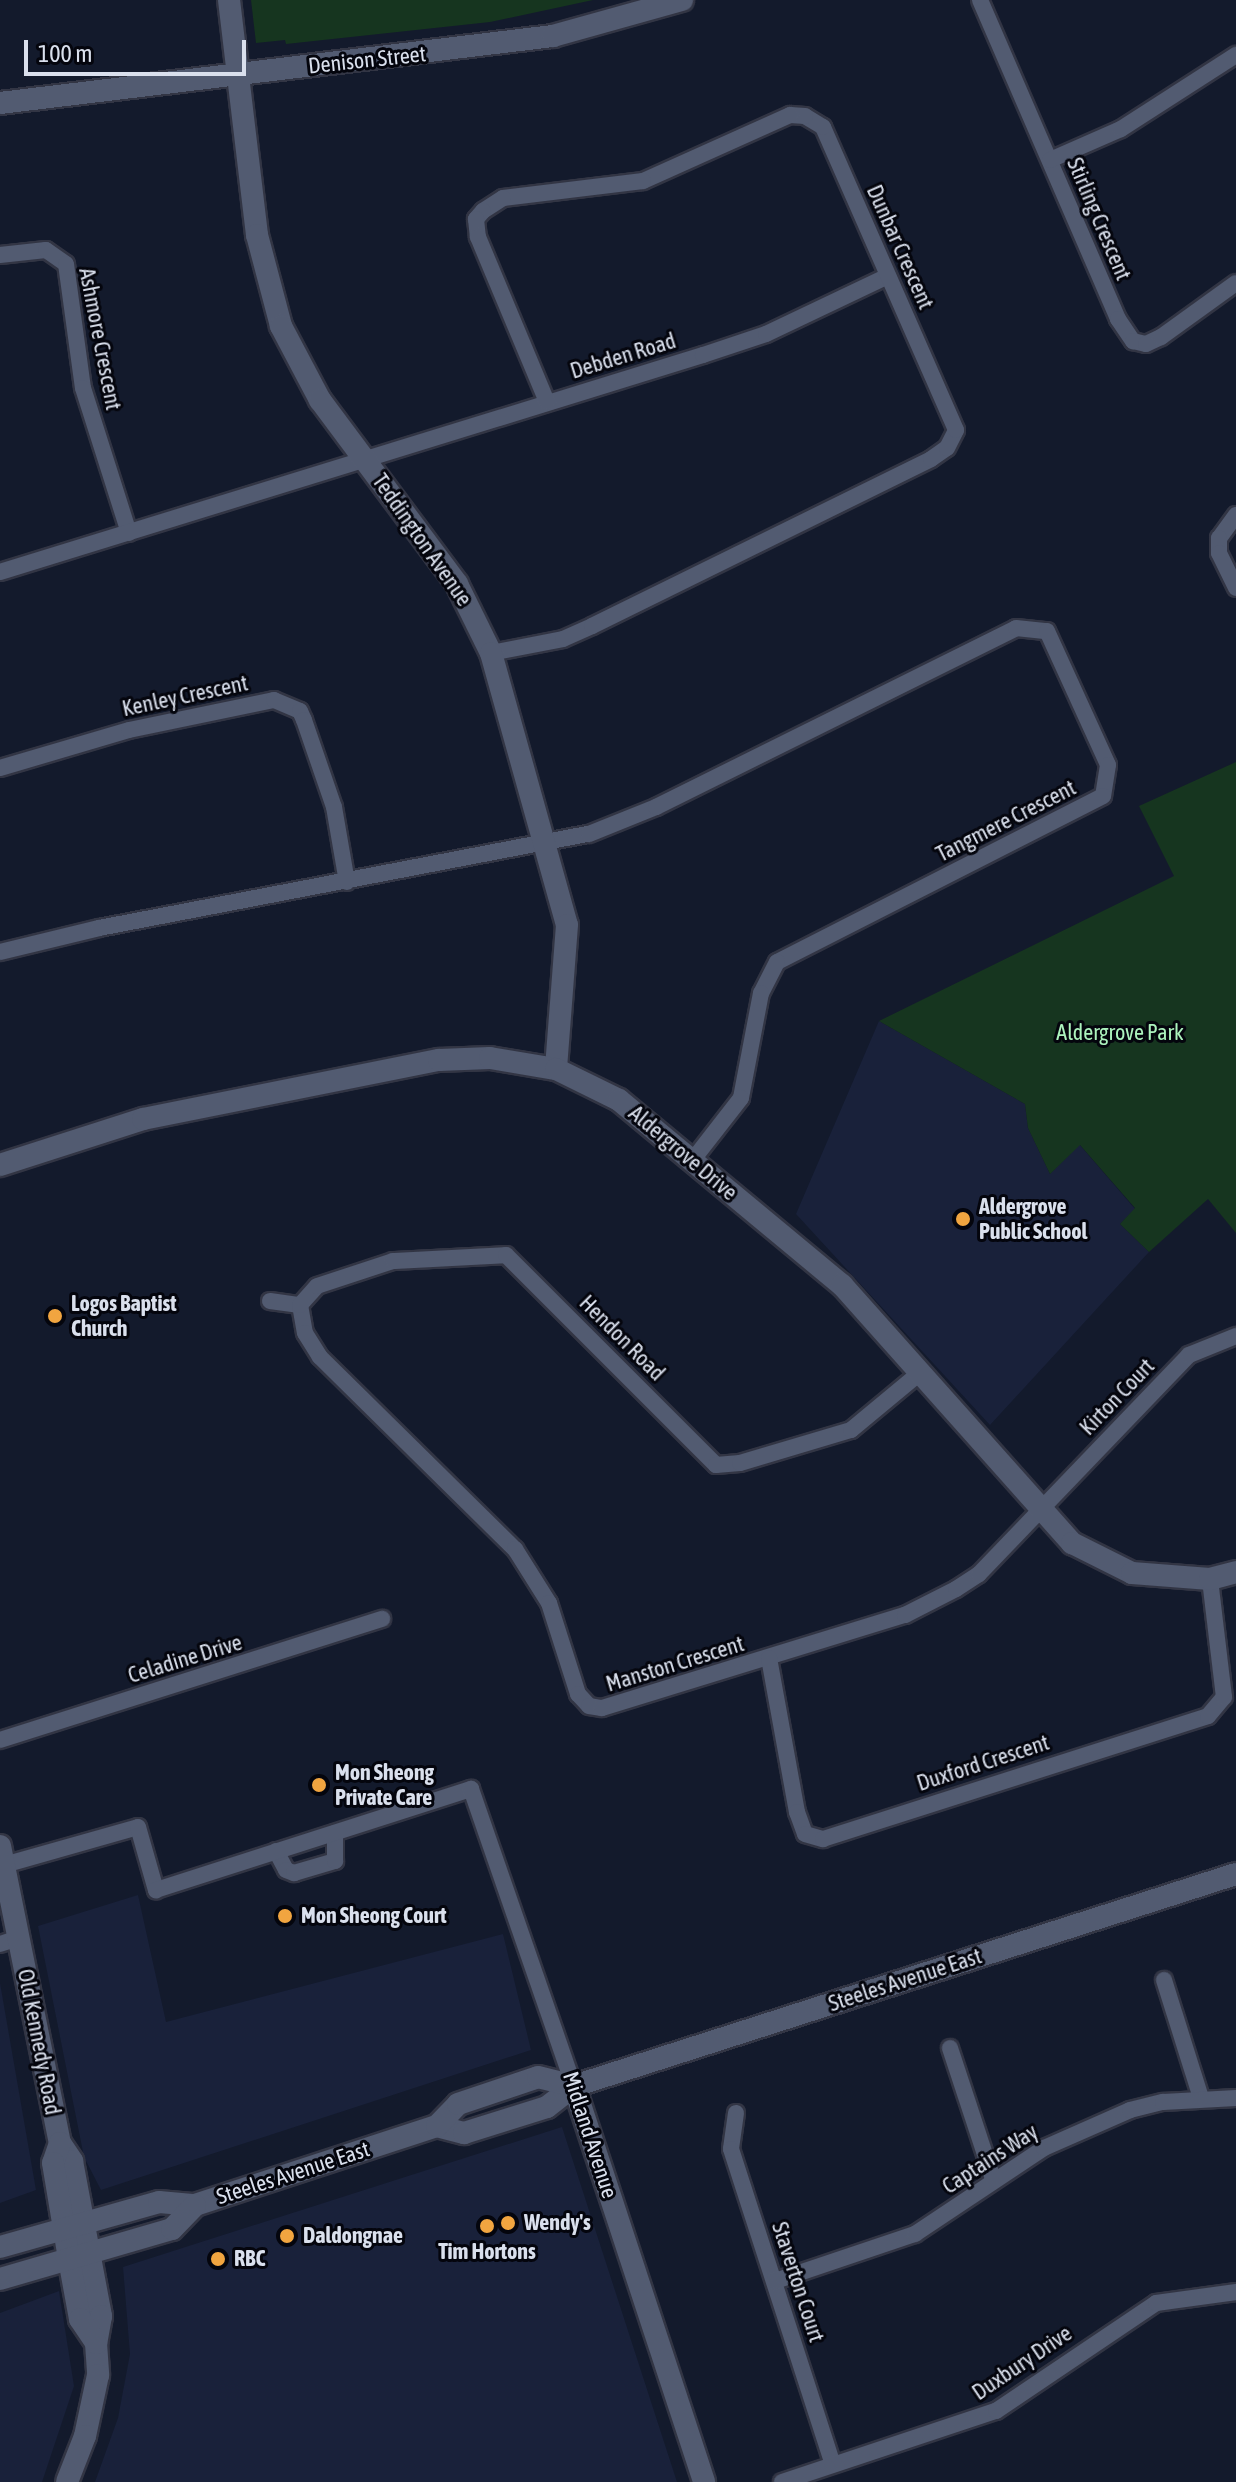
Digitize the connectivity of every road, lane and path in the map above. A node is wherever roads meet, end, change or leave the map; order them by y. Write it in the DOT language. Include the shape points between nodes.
graph roads {
  1 [pos="229,0"];
  2 [pos="682,0"];
  3 [pos="980,0"];
  4 [pos="1236,55"];
  5 [pos="238,75"];
  6 [pos="0,103"];
  7 [pos="1050,160"];
  8 [pos="0,255"];
  9 [pos="888,276"];
  10 [pos="1236,283"];
  11 [pos="547,402"];
  12 [pos="364,459"];
  13 [pos="1236,515"];
  14 [pos="129,533"];
  15 [pos="0,572"];
  16 [pos="1236,588"];
  17 [pos="491,653"];
  18 [pos="0,768"];
  19 [pos="547,842"];
  20 [pos="347,882"];
  21 [pos="0,952"];
  22 [pos="556,1069"];
  23 [pos="692,1161"];
  24 [pos="0,1165"];
  25 [pos="270,1301"];
  26 [pos="300,1305"];
  27 [pos="1236,1336"];
  28 [pos="922,1371"];
  29 [pos="1041,1507"];
  30 [pos="1236,1572"];
  31 [pos="1210,1579"];
  32 [pos="382,1619"];
  33 [pos="769,1658"];
  34 [pos="0,1740"];
  35 [pos="335,1833"];
  36 [pos="276,1851"];
  37 [pos="2,1856"];
  38 [pos="1236,1874"];
  39 [pos="9,1941"];
  40 [pos="1164,1980"];
  41 [pos="950,2048"];
  42 [pos="574,2086"];
  43 [pos="1201,2098"];
  44 [pos="1236,2098"];
  45 [pos="736,2113"];
  46 [pos="437,2126"];
  47 [pos="993,2179"];
  48 [pos="195,2205"];
  49 [pos="74,2226"];
  50 [pos="0,2247"];
  51 [pos="79,2256"];
  52 [pos="0,2279"];
  53 [pos="775,2281"];
  54 [pos="1236,2292"];
  55 [pos="833,2464"];
  56 [pos="67,2482"];
  57 [pos="704,2482"];
  58 [pos="782,2482"];
  1 -- 5 [label="street, Teddington Avenue"];
  2 -- 5 [label="street, Denison Street" via="553,36"];
  3 -- 7 [label="street, Stirling Crescent"];
  4 -- 7 [label="street" via="1121,129"];
  5 -- 6 [label="street, Denison Street"];
  5 -- 12 [label="street, Teddington Avenue" via="267,284 294,357"];
  7 -- 10 [label="street, Stirling Crescent" via="1118,319 1133,341 1146,344 1161,337"];
  8 -- 14 [label="street, Ashmore Crescent" via="46,250 66,264 83,388"];
  9 -- 11 [label="street, Debden Road" via="766,334"];
  9 -- 11 [label="street, Dunbar Crescent" via="823,127 805,116 790,115 643,181 503,198 476,219 478,237"];
  9 -- 17 [label="street, Dunbar Crescent" via="952,417 956,430 947,448 592,626 563,639"];
  11 -- 12 [label="street, Debden Road"];
  12 -- 14 [label="street"];
  12 -- 17 [label="street, Teddington Avenue" via="457,584"];
  13 -- 16 [label="street" via="1219,538 1219,553"];
  14 -- 15 [label="street"];
  17 -- 19 [label="street, Teddington Avenue"];
  18 -- 20 [label="street, Kenley Crescent" via="129,730 274,700 300,711 304,720 334,807"];
  19 -- 20 [label="street"];
  19 -- 22 [label="street, Teddington Avenue" via="567,925"];
  19 -- 23 [label="street, Tangmere Crescent" via="589,834 656,807 1016,628 1047,631 1058,649 1108,765 1103,796 777,962 761,993 741,1098"];
  20 -- 21 [label="street"];
  22 -- 23 [label="street, Aldergrove Drive" via="619,1100"];
  22 -- 24 [label="street, Aldergrove Drive" via="490,1058 439,1060 143,1119"];
  23 -- 28 [label="street, Aldergrove Drive" via="842,1285"];
  25 -- 26 [label="street"];
  26 -- 28 [label="street, Hendon Road" via="317,1286 393,1261 506,1255 716,1465 740,1463 851,1430"];
  26 -- 33 [label="street, Manston Crescent" via="305,1333 320,1357 515,1549 549,1603 572,1681 589,1706 627,1704 665,1687"];
  27 -- 29 [label="street, Kirton Court" via="1189,1355"];
  28 -- 29 [label="street, Aldergrove Drive"];
  29 -- 31 [label="street, Aldergrove Drive" via="1072,1543 1112,1566 1132,1573"];
  29 -- 33 [label="street, Manston Crescent" via="979,1574 956,1589 905,1615"];
  30 -- 31 [label="street, Aldergrove Drive"];
  31 -- 33 [label="street, Duxford Crescent" via="1224,1697 1208,1716 823,1839 805,1834 797,1812"];
  32 -- 34 [label="street, Celadine Drive"];
  35 -- 36 [label="street"];
  35 -- 36 [label="street" via="335,1861 294,1873 286,1870"];
  35 -- 42 [label="street, Midland Avenue" via="471,1789"];
  36 -- 37 [label="street" via="156,1890 138,1827"];
  37 -- 39 [label="street, Old Kennedy Road"];
  38 -- 42 [label="street, Steeles Avenue East"];
  39 -- 49 [label="street, Old Kennedy Road" via="60,2143 72,2161"];
  40 -- 43 [label="street"];
  41 -- 47 [label="street"];
  42 -- 46 [label="street, Steeles Avenue East" via="547,2107 464,2133"];
  42 -- 46 [label="street, Steeles Avenue East" via="538,2077 458,2104"];
  42 -- 57 [label="street, Midland Avenue"];
  43 -- 44 [label="street, Captains Way"];
  43 -- 47 [label="street, Captains Way" via="1130,2110 1044,2148"];
  45 -- 53 [label="street, Staverton Court" via="731,2149"];
  46 -- 48 [label="street, Steeles Avenue East"];
  47 -- 53 [label="street, Captains Way" via="915,2234"];
  48 -- 49 [label="street, Steeles Avenue East" via="159,2202"];
  48 -- 51 [label="street, Steeles Avenue East" via="172,2229"];
  49 -- 50 [label="street, Steeles Avenue East"];
  49 -- 51 [label="street, Old Kennedy Road"];
  51 -- 52 [label="street, Steeles Avenue East"];
  51 -- 56 [label="street, Old Kennedy Road" via="80,2319 96,2343 98,2375 85,2436"];
  53 -- 55 [label="street, Staverton Court"];
  54 -- 55 [label="street, Duxbury Drive" via="1156,2303 996,2411"];
  55 -- 58 [label="street, Duxbury Drive"];
}
